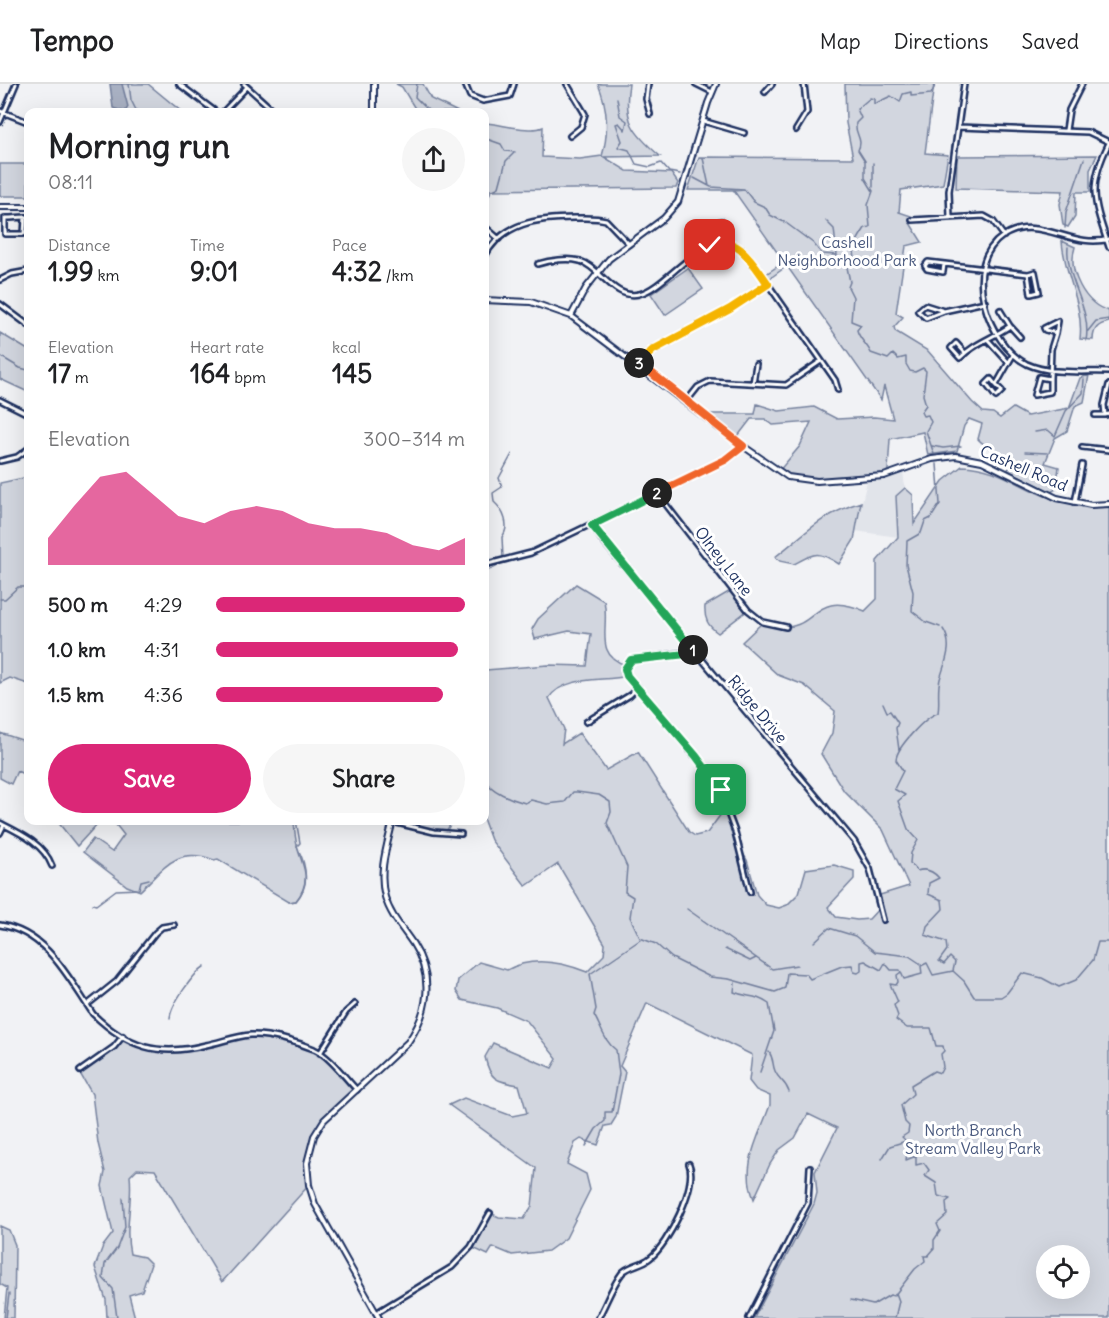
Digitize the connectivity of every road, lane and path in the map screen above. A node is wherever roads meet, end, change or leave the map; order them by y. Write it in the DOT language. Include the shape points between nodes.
graph roads {
  1 [pos="16,84"];
  2 [pos="179,84"];
  3 [pos="374,84"];
  4 [pos="465,84"];
  5 [pos="514,84"];
  6 [pos="567,84"];
  7 [pos="648,84"];
  8 [pos="696,84"];
  9 [pos="716,84"];
  10 [pos="772,84"];
  11 [pos="804,84"];
  12 [pos="964,84"];
  13 [pos="1082,84"];
  14 [pos="245,85"];
  15 [pos="712,92"];
  16 [pos="765,92"];
  17 [pos="211,108"];
  18 [pos="227,108"];
  19 [pos="271,108"];
  20 [pos="374,108"];
  21 [pos="2,112"];
  22 [pos="650,114"];
  23 [pos="24,120"];
  24 [pos="703,121"];
  25 [pos="0,122"];
  26 [pos="958,127"];
  27 [pos="796,130"];
  28 [pos="1066,130"];
  29 [pos="744,133"];
  30 [pos="570,136"];
  31 [pos="1109,142"];
  32 [pos="0,207"];
  33 [pos="24,207"];
  34 [pos="24,217"];
  35 [pos="950,217"];
  36 [pos="912,220"];
  37 [pos="721,221"];
  38 [pos="489,230"];
  39 [pos="24,234"];
  40 [pos="1004,236"];
  41 [pos="499,239"];
  42 [pos="1108,239"];
  43 [pos="718,243"];
  44 [pos="629,244"];
  45 [pos="1109,247"];
  46 [pos="489,252"];
  47 [pos="538,264"];
  48 [pos="944,264"];
  49 [pos="982,268"];
  50 [pos="24,272"];
  51 [pos="597,273"];
  52 [pos="1028,274"];
  53 [pos="0,280"];
  54 [pos="768,284"];
  55 [pos="489,300"];
  56 [pos="985,302"];
  57 [pos="0,304"];
  58 [pos="1000,310"];
  59 [pos="944,311"];
  60 [pos="571,316"];
  61 [pos="24,322"];
  62 [pos="1010,326"];
  63 [pos="1056,333"];
  64 [pos="996,336"];
  65 [pos="1020,337"];
  66 [pos="988,340"];
  67 [pos="965,353"];
  68 [pos="1013,355"];
  69 [pos="821,360"];
  70 [pos="1008,362"];
  71 [pos="756,364"];
  72 [pos="638,365"];
  73 [pos="1051,370"];
  74 [pos="1109,372"];
  75 [pos="1050,379"];
  76 [pos="753,383"];
  77 [pos="996,385"];
  78 [pos="1108,386"];
  79 [pos="838,390"];
  80 [pos="0,400"];
  81 [pos="686,402"];
  82 [pos="24,412"];
  83 [pos="1107,414"];
  84 [pos="1095,415"];
  85 [pos="743,446"];
  86 [pos="1082,447"];
  87 [pos="1109,450"];
  88 [pos="24,452"];
  89 [pos="0,462"];
  90 [pos="1082,465"];
  91 [pos="657,493"];
  92 [pos="1075,502"];
  93 [pos="1109,504"];
  94 [pos="592,525"];
  95 [pos="489,564"];
  96 [pos="786,627"];
  97 [pos="694,651"];
  98 [pos="638,687"];
  99 [pos="586,722"];
  100 [pos="2,824"];
  101 [pos="392,825"];
  102 [pos="408,825"];
  103 [pos="0,833"];
  104 [pos="460,834"];
  105 [pos="52,866"];
  106 [pos="750,892"];
  107 [pos="883,920"];
  108 [pos="0,925"];
  109 [pos="174,925"];
  110 [pos="355,1004"];
  111 [pos="87,1005"];
  112 [pos="123,1036"];
  113 [pos="320,1053"];
  114 [pos="80,1071"];
  115 [pos="357,1090"];
  116 [pos="689,1164"];
  117 [pos="810,1167"];
  118 [pos="490,1213"];
  119 [pos="376,1313"];
  120 [pos="379,1318"];
  121 [pos="598,1318"];
  122 [pos="749,1318"];
  1 -- 21 [label="street"];
  2 -- 17 [label="street"];
  3 -- 20 [label="street"];
  4 -- 5 [label="street" via="470,96 483,101 510,96"];
  6 -- 30 [label="street" via="585,114 581,127"];
  7 -- 22 [label="street"];
  8 -- 15 [label="street"];
  9 -- 15 [label="street"];
  10 -- 16 [label="street"];
  11 -- 27 [label="street" via="807,112"];
  12 -- 26 [label="street"];
  13 -- 28 [label="street" via="1069,110"];
  14 -- 18 [label="street"];
  14 -- 19 [label="street"];
  15 -- 24 [label="street"];
  21 -- 23 [label="street"];
  21 -- 25 [label="street"];
  24 -- 29 [label="street"];
  24 -- 44 [label="street" via="678,202 664,218"];
  26 -- 28 [label="street"];
  26 -- 35 [label="street" via="949,191"];
  28 -- 31 [label="street" via="1088,132"];
  31 -- 42 [label="street" via="1094,182 1095,201"];
  32 -- 33 [label="street"];
  34 -- 39 [label="street" via="5,218 5,234"];
  35 -- 36 [label="street"];
  35 -- 40 [label="street" via="984,216"];
  37 -- 43 [label="street"];
  38 -- 41 [label="street"];
  40 -- 42 [label="street" via="1018,229 1033,228 1081,242"];
  40 -- 49 [label="street"];
  41 -- 44 [label="street" via="533,219 598,218 613,224"];
  41 -- 46 [label="street"];
  42 -- 45 [label="street"];
  43 -- 51 [label="street" via="639,294 624,293"];
  43 -- 54 [label="street" via="743,250"];
  44 -- 51 [label="street"];
  47 -- 51 [label="street" via="577,260"];
  48 -- 48 [label="street" via="943,272 925,266 928,262"];
  48 -- 49 [label="street"];
  49 -- 52 [label="street"];
  49 -- 56 [label="street"];
  50 -- 53 [label="street"];
  51 -- 60 [label="street"];
  52 -- 52 [label="street" via="1035,272 1039,292 1032,294"];
  54 -- 69 [label="street"];
  54 -- 72 [label="street" via="653,350"];
  55 -- 60 [label="street, Cashell Road" via="531,303"];
  56 -- 59 [label="street"];
  56 -- 64 [label="street"];
  57 -- 61 [label="street"];
  58 -- 62 [label="street"];
  59 -- 59 [label="street" via="925,305 918,311 926,318"];
  60 -- 72 [label="street, Cashell Road"];
  62 -- 64 [label="street"];
  62 -- 65 [label="street"];
  63 -- 63 [label="street" via="1058,321 1044,328 1045,330"];
  63 -- 73 [label="street"];
  64 -- 66 [label="street"];
  64 -- 68 [label="street"];
  66 -- 67 [label="street" via="971,346"];
  66 -- 70 [label="street"];
  67 -- 67 [label="street" via="960,358 951,348 956,343"];
  68 -- 70 [label="street"];
  68 -- 73 [label="street" via="1034,367"];
  69 -- 76 [label="street" via="786,385"];
  69 -- 79 [label="street"];
  70 -- 77 [label="street"];
  71 -- 76 [label="street"];
  72 -- 81 [label="street, Cashell Road"];
  73 -- 74 [label="street"];
  73 -- 75 [label="street"];
  75 -- 75 [label="street" via="1039,377 1034,395 1050,392"];
  76 -- 81 [label="street" via="710,381 698,387"];
  77 -- 77 [label="street" via="991,379 986,384 996,397 1002,391"];
  78 -- 83 [label="street" via="1104,405"];
  80 -- 82 [label="street"];
  81 -- 85 [label="street, Cashell Road"];
  83 -- 84 [label="street"];
  85 -- 91 [label="street" via="725,460"];
  85 -- 92 [label="street, Cashell Road" via="778,472 814,481 884,476 946,456 972,458 1046,493"];
  86 -- 87 [label="street"];
  88 -- 89 [label="street"];
  90 -- 92 [label="street"];
  91 -- 94 [label="street"];
  91 -- 96 [label="street, Olney Lane" via="748,610 763,622"];
  92 -- 93 [label="street, Cashell Road"];
  94 -- 95 [label="street" via="523,556"];
  94 -- 97 [label="street, Ridge Drive"];
  97 -- 98 [label="street" via="631,660 625,669"];
  97 -- 107 [label="street, Ridge Drive" via="856,844 870,869"];
  98 -- 99 [label="street"];
  98 -- 106 [label="street" via="716,782 727,806"];
  100 -- 103 [label="street"];
  100 -- 105 [label="street" via="31,840"];
  101 -- 115 [label="street" via="383,862 384,890 390,910 419,956 427,981 427,998 408,1042"];
  102 -- 104 [label="street"];
  108 -- 111 [label="street" via="44,946"];
  109 -- 111 [label="street" via="155,933 117,981"];
  110 -- 113 [label="street"];
  111 -- 112 [label="street" via="103,1023"];
  112 -- 113 [label="street" via="144,1048 160,1051 257,1035"];
  112 -- 114 [label="street"];
  113 -- 115 [label="street"];
  115 -- 119 [label="street" via="318,1128 310,1146 307,1177 315,1204"];
  116 -- 121 [label="street" via="690,1186 664,1242 650,1258 624,1270"];
  117 -- 122 [label="street" via="808,1203"];
  118 -- 119 [label="street" via="471,1247 452,1267"];
  119 -- 120 [label="street"];
}
